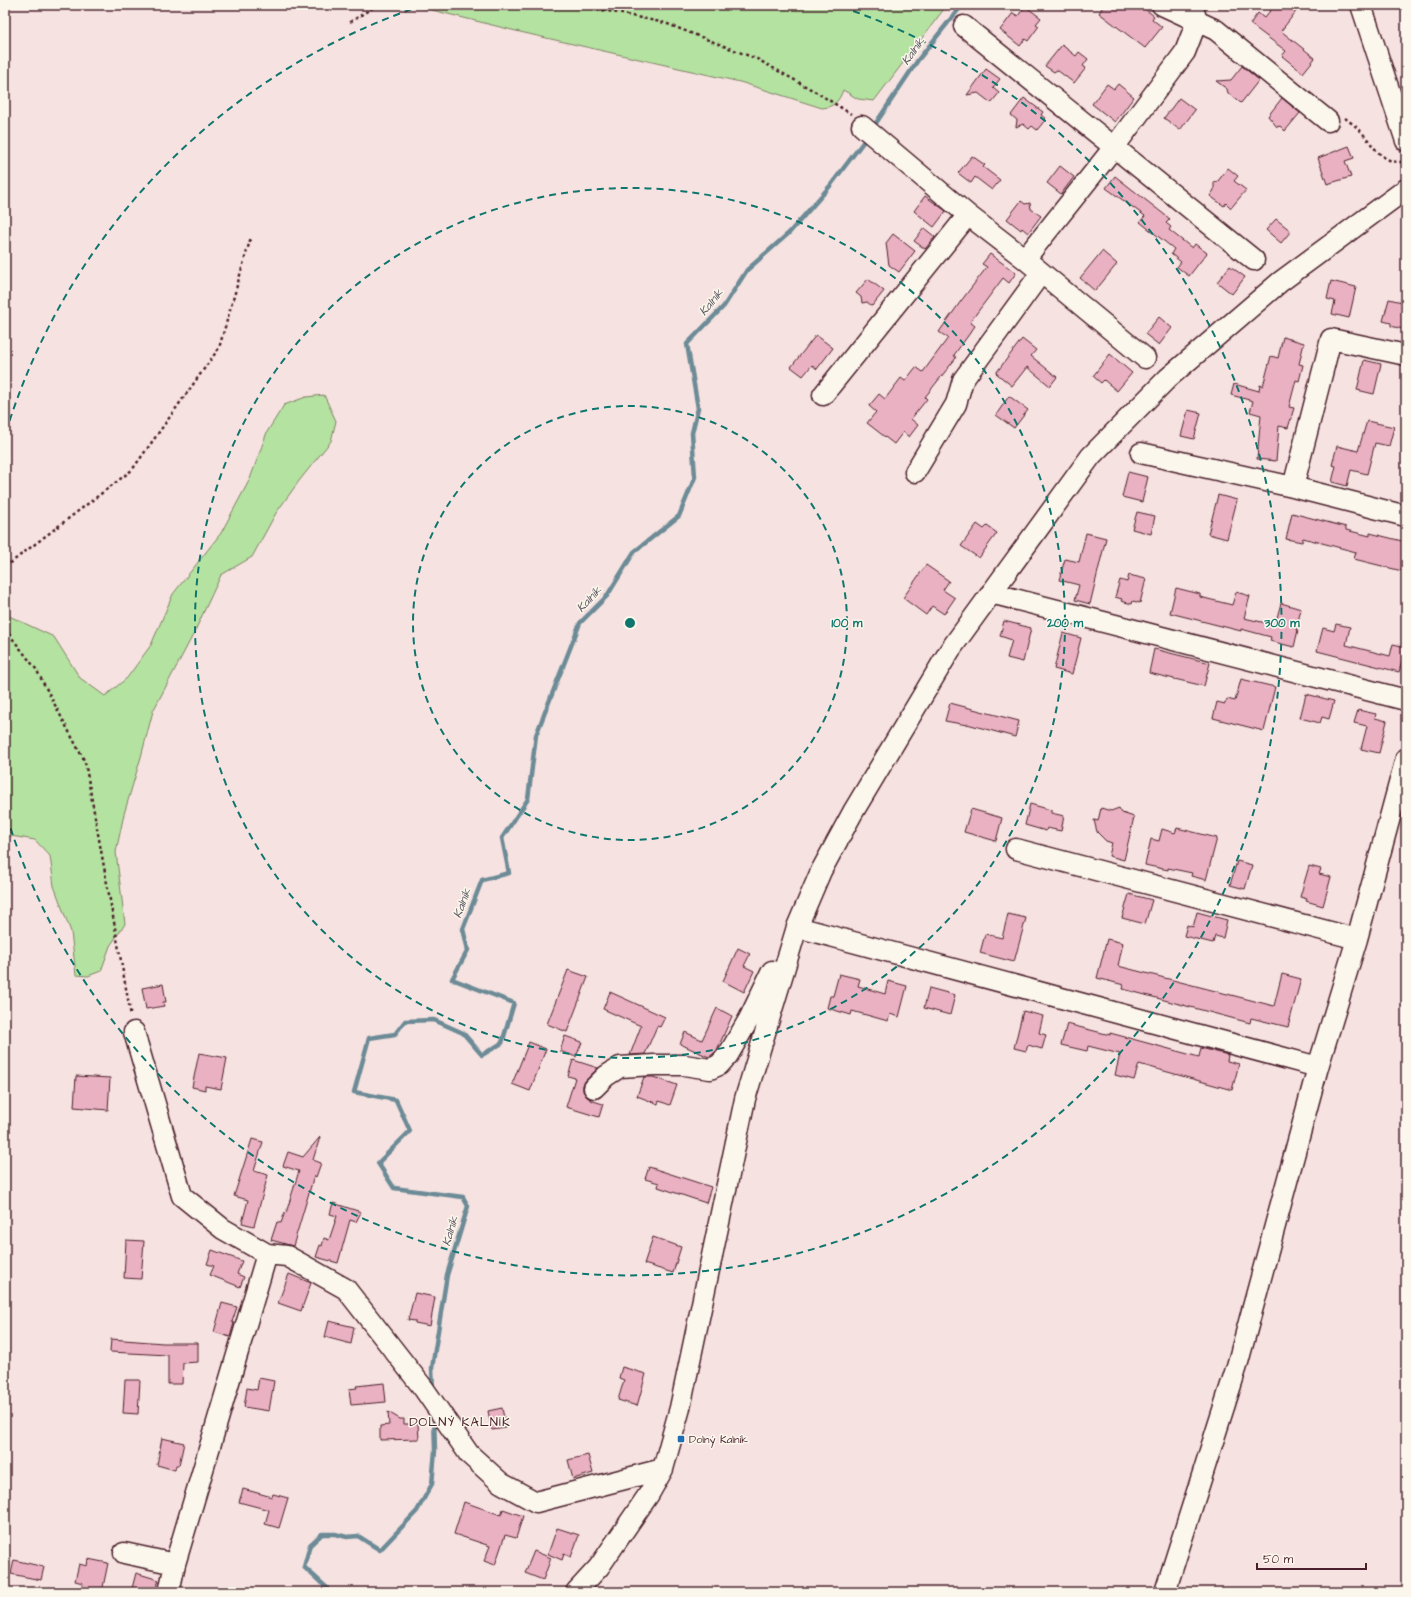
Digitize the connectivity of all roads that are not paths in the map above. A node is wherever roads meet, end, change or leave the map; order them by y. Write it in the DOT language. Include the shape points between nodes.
graph roads {
  1 [pos="1162,5"];
  2 [pos="1361,5"];
  3 [pos="1194,13"];
  4 [pos="964,26"];
  5 [pos="1325,118"];
  6 [pos="869,132"];
  7 [pos="1406,141"];
  8 [pos="1115,146"];
  9 [pos="1406,189"];
  10 [pos="968,215"];
  11 [pos="1025,259"];
  12 [pos="1254,260"];
  13 [pos="1041,273"];
  14 [pos="1406,355"];
  15 [pos="1145,358"];
  16 [pos="823,395"];
  17 [pos="1141,453"];
  18 [pos="915,472"];
  19 [pos="1293,488"];
  20 [pos="1406,516"];
  21 [pos="991,593"];
  22 [pos="1406,700"];
  23 [pos="1406,758"];
  24 [pos="1016,849"];
  25 [pos="797,926"];
  26 [pos="1357,938"];
  27 [pos="783,968"];
  28 [pos="134,1032"];
  29 [pos="1318,1067"];
  30 [pos="594,1088"];
  31 [pos="267,1254"];
  32 [pos="662,1469"];
  33 [pos="124,1553"];
  34 [pos="175,1564"];
  35 [pos="169,1592"];
  36 [pos="576,1592"];
  37 [pos="1165,1592"];
  1 -- 3 [label="street"];
  2 -- 7 [label="street"];
  3 -- 5 [label="street"];
  3 -- 8 [label="street" via="1185,52"];
  4 -- 8 [label="street"];
  6 -- 10 [label="street"];
  8 -- 11 [label="street"];
  8 -- 12 [label="street"];
  9 -- 21 [label="street" via="1280,282 1168,378 1091,456"];
  10 -- 11 [label="street"];
  10 -- 16 [label="street"];
  11 -- 13 [label="street"];
  13 -- 15 [label="street"];
  13 -- 18 [label="street" via="963,380 956,404"];
  14 -- 19 [label="street" via="1331,338"];
  17 -- 19 [label="street"];
  19 -- 20 [label="street"];
  21 -- 22 [label="street"];
  21 -- 25 [label="street" via="950,650 853,812 821,871"];
  23 -- 26 [label="street"];
  24 -- 26 [label="street"];
  25 -- 27 [label="street"];
  25 -- 29 [label="street"];
  26 -- 29 [label="street"];
  27 -- 30 [label="street" via="772,971 749,1018 728,1055 719,1065 710,1069 654,1065 620,1068 606,1076"];
  27 -- 32 [label="street" via="745,1099 680,1408"];
  28 -- 31 [label="street" via="182,1196 223,1229"];
  29 -- 37 [label="street" via="1237,1366"];
  31 -- 32 [label="street" via="287,1256 346,1289 424,1389 469,1454 501,1483 536,1502"];
  31 -- 34 [label="street"];
  32 -- 36 [label="street" via="649,1494 599,1567"];
  33 -- 34 [label="street"];
  34 -- 35 [label="street"];
}
